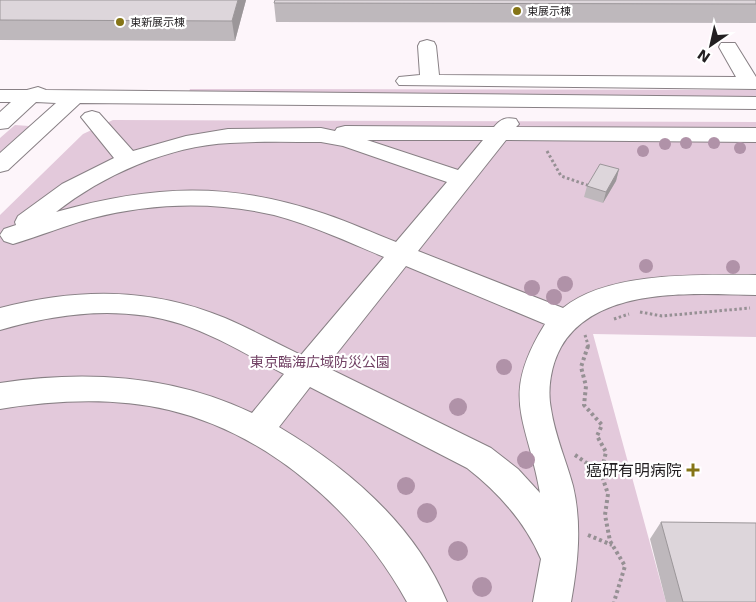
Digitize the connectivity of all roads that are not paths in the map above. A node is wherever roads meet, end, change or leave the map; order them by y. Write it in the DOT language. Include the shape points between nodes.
graph roads {
  1 [pos="427,46"];
  2 [pos="728,47"];
  3 [pos="0,81"];
  4 [pos="430,81"];
  5 [pos="752,83"];
  6 [pos="71,90"];
  7 [pos="0,96"];
  8 [pos="31,96"];
  9 [pos="756,103"];
  10 [pos="92,117"];
  11 [pos="0,123"];
  12 [pos="506,126"];
  13 [pos="321,135"];
  14 [pos="756,135"];
  15 [pos="128,160"];
  16 [pos="0,165"];
  17 [pos="462,179"];
  18 [pos="6,240"];
  19 [pos="400,255"];
  20 [pos="756,286"];
  21 [pos="581,316"];
  22 [pos="0,319"];
  23 [pos="306,371"];
  24 [pos="0,396"];
  25 [pos="257,430"];
  26 [pos="559,559"];
  27 [pos="428,602"];
  28 [pos="552,602"];
  1 -- 4 [label="street"];
  2 -- 5 [label="street"];
  3 -- 6 [label="street"];
  4 -- 5 [label="street"];
  4 -- 6 [label="street"];
  6 -- 8 [label="street"];
  6 -- 9 [label="street"];
  6 -- 16 [label="street"];
  7 -- 8 [label="street"];
  8 -- 11 [label="street"];
  10 -- 15 [label="street"];
  12 -- 13 [label="street"];
  12 -- 14 [label="street" via="537,134"];
  12 -- 17 [label="street"];
  13 -- 15 [label="street" via="206,139"];
  13 -- 17 [label="street" via="349,141"];
  15 -- 18 [label="street" via="70,189"];
  17 -- 19 [label="street"];
  18 -- 19 [label="street" via="101,206 195,196 248,201 295,213"];
  19 -- 21 [label="street"];
  19 -- 23 [label="street"];
  20 -- 21 [label="street" via="637,289 610,295"];
  21 -- 26 [label="street" via="554,333 546,345 537,370 534,393 538,422 558,496"];
  22 -- 23 [label="street" via="68,305 122,303 172,309"];
  23 -- 25 [label="street"];
  23 -- 26 [label="street" via="460,447 497,471 538,516"];
  24 -- 25 [label="street" via="66,389 136,392 190,403"];
  25 -- 27 [label="street" via="302,458 341,488 380,529"];
  26 -- 28 [label="street"];
}
